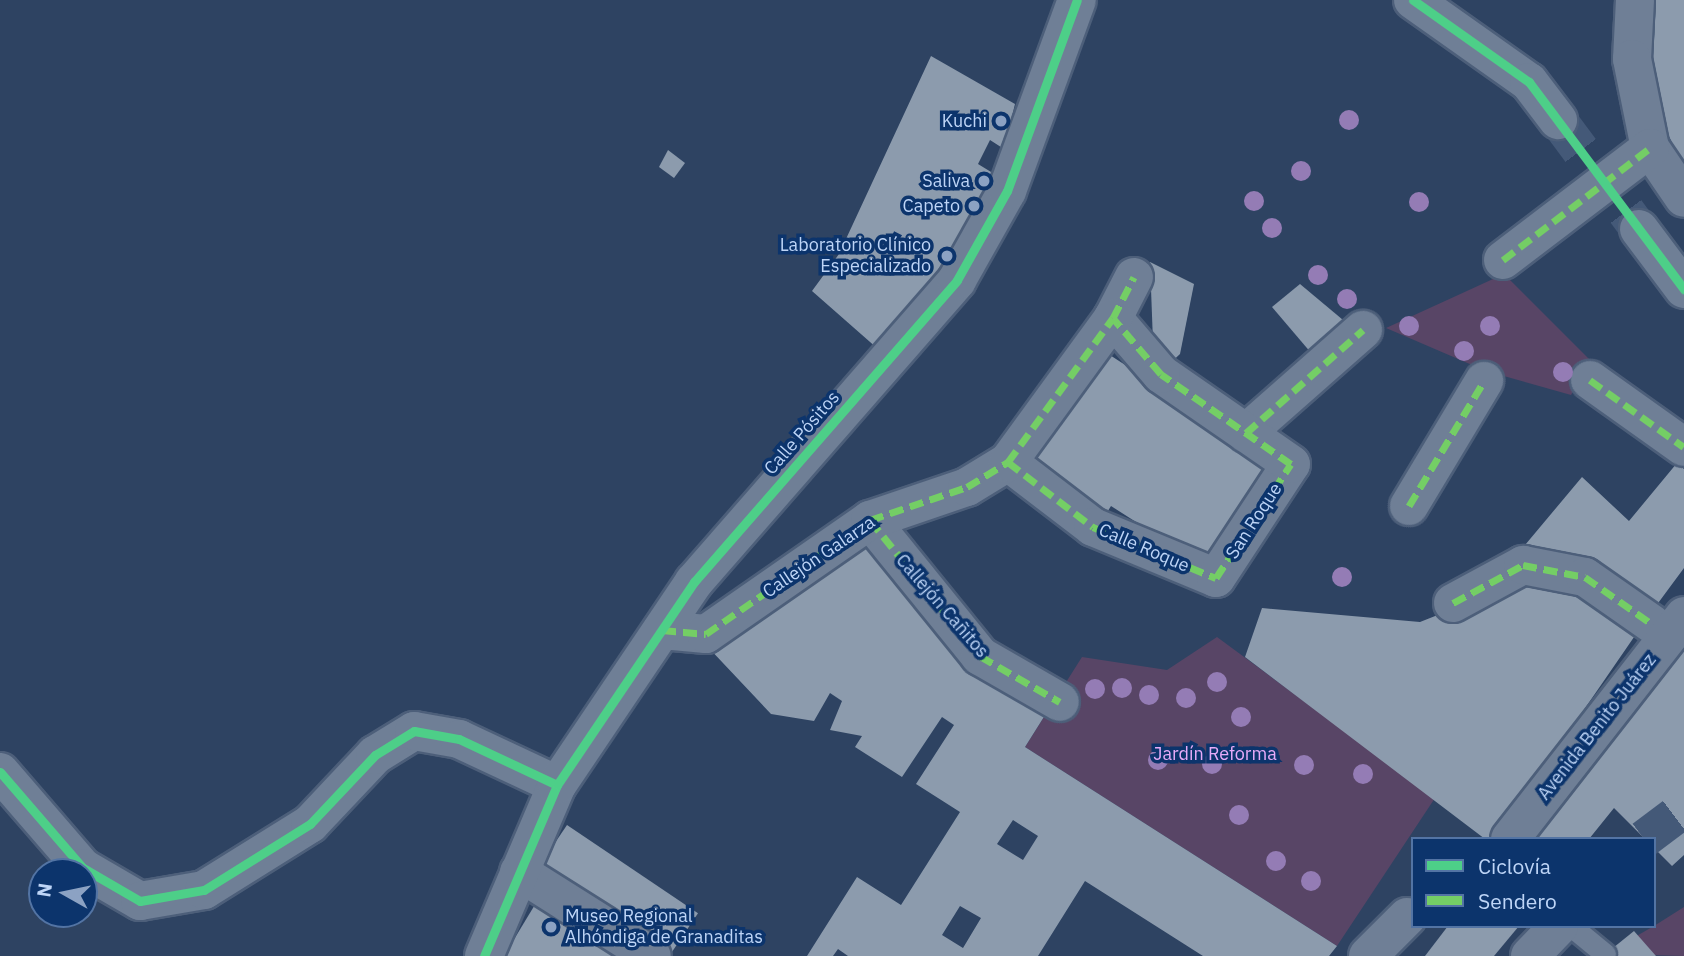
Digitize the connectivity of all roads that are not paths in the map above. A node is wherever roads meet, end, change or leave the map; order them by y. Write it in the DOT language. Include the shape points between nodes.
graph roads {
  1 [pos="1077,0"];
  2 [pos="1413,0"];
  3 [pos="1635,0"];
  4 [pos="1558,120"];
  5 [pos="1650,148"];
  6 [pos="1684,198"];
  7 [pos="1639,229"];
  8 [pos="1503,260"];
  9 [pos="1134,277"];
  10 [pos="1684,289"];
  11 [pos="1113,318"];
  12 [pos="1363,330"];
  13 [pos="1485,380"];
  14 [pos="1590,380"];
  15 [pos="1246,433"];
  16 [pos="1684,447"];
  17 [pos="1008,462"];
  18 [pos="1409,506"];
  19 [pos="870,520"];
  20 [pos="1216,578"];
  21 [pos="1453,603"];
  22 [pos="1668,620"];
  23 [pos="662,630"];
  24 [pos="1060,702"];
  25 [pos="0,772"];
  26 [pos="557,785"];
  27 [pos="1511,837"];
  28 [pos="519,872"];
  29 [pos="1411,926"];
  30 [pos="1412,928"];
  31 [pos="1557,928"];
  32 [pos="1573,928"];
  33 [pos="1605,954"];
  34 [pos="484,956"];
  35 [pos="652,956"];
  36 [pos="1368,956"];
  37 [pos="1394,956"];
  38 [pos="1530,956"];
  1 -- 23 [label="street, Calle Pósitos" via="1007,191 957,281 694,582"];
  2 -- 4 [label="street" via="1529,82"];
  3 -- 5 [label="street" via="1632,59"];
  5 -- 6 [label="street"];
  5 -- 8 [label="street"];
  7 -- 10 [label="street"];
  9 -- 11 [label="street, Callejón Galarza"];
  11 -- 15 [label="street" via="1161,374"];
  11 -- 17 [label="street, Callejón Galarza"];
  12 -- 15 [label="street"];
  13 -- 18 [label="street"];
  14 -- 16 [label="street"];
  15 -- 20 [label="street, San Roque" via="1291,464"];
  17 -- 19 [label="street, Callejón Galarza" via="967,487"];
  17 -- 20 [label="street, Calle Roque" via="1093,527"];
  19 -- 23 [label="street, Callejón Galarza" via="706,634"];
  19 -- 24 [label="street, Callejón Cañitos" via="981,656"];
  21 -- 22 [label="street" via="1523,565 1585,577"];
  22 -- 27 [label="street, Avenida Benito Juárez"];
  23 -- 26 [label="street, Calle Pósitos"];
  25 -- 26 [label="street" via="83,868 140,901 215,884 310,824 375,755 414,731 459,739"];
  26 -- 28 [label="street, Calle Pósitos"];
  28 -- 34 [label="street, Calle Pósitos"];
  28 -- 35 [label="street"];
  29 -- 36 [label="street"];
  30 -- 37 [label="street"];
  31 -- 38 [label="street"];
  32 -- 33 [label="lane"];
}
